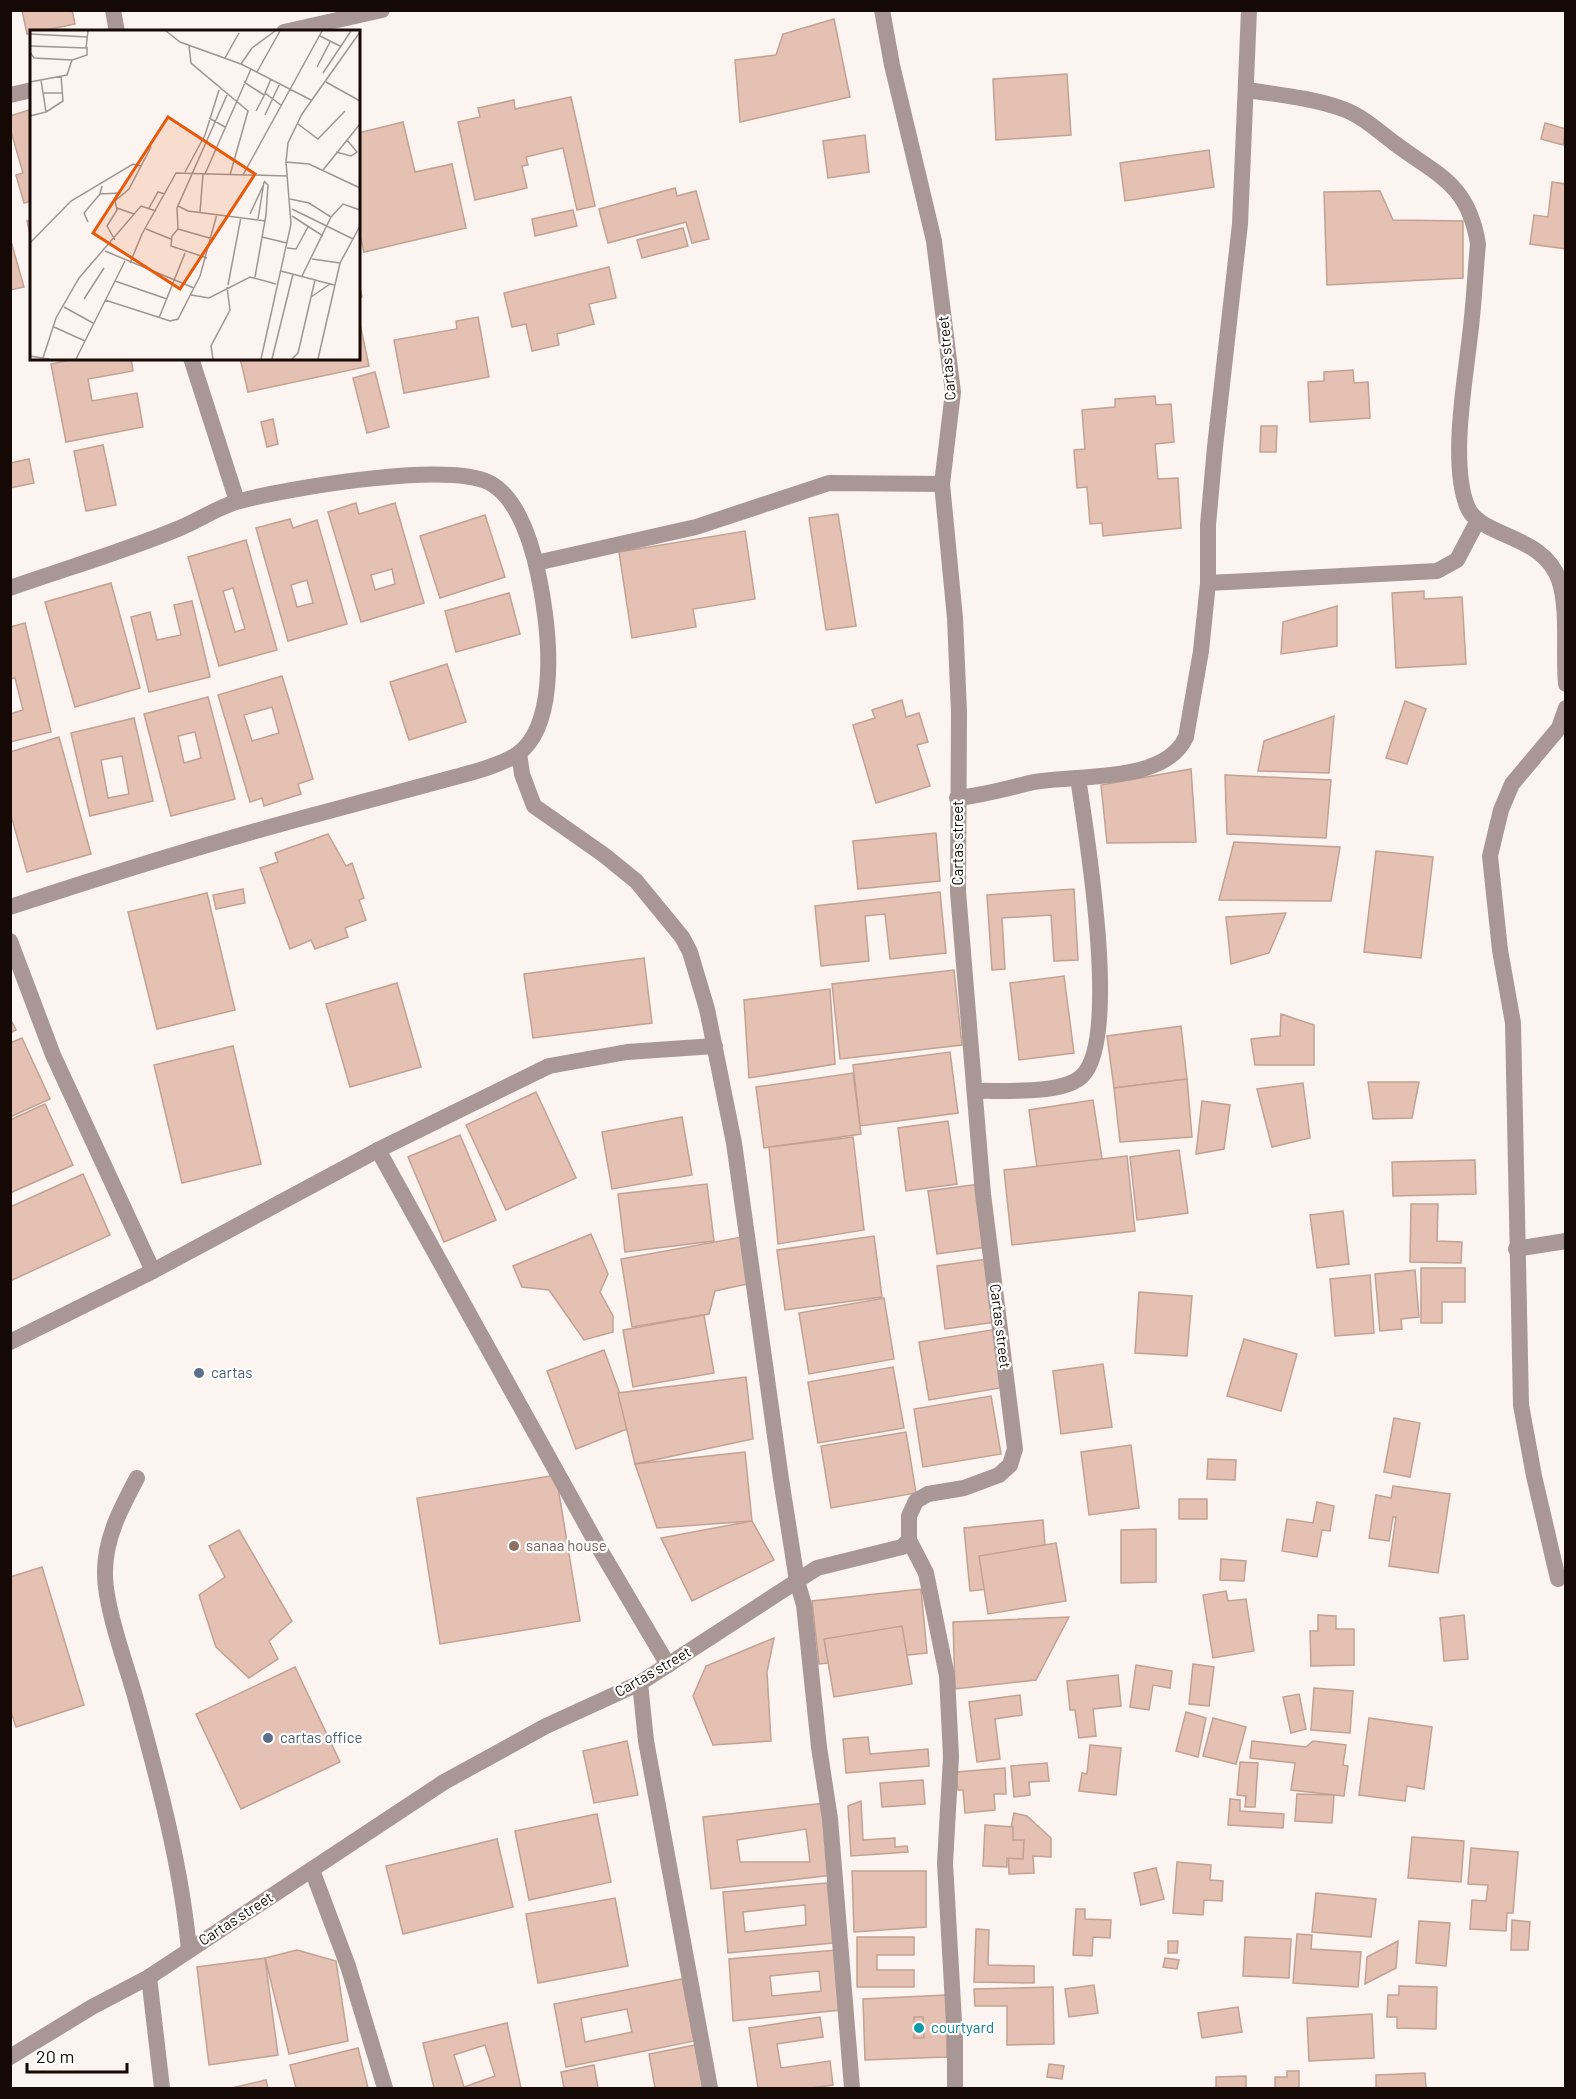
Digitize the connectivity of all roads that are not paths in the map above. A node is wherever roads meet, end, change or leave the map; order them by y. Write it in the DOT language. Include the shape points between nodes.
graph roads {
  1 [pos="113,10"];
  2 [pos="382,10"];
  3 [pos="882,10"];
  4 [pos="1249,10"];
  5 [pos="117,30"];
  6 [pos="293,30"];
  7 [pos="30,90"];
  8 [pos="1248,90"];
  9 [pos="10,95"];
  10 [pos="192,360"];
  11 [pos="942,484"];
  12 [pos="237,501"];
  13 [pos="1477,522"];
  14 [pos="536,563"];
  15 [pos="1208,583"];
  16 [pos="10,588"];
  17 [pos="1566,684"];
  18 [pos="1566,708"];
  19 [pos="1562,728"];
  20 [pos="519,753"];
  21 [pos="1078,778"];
  22 [pos="957,798"];
  23 [pos="10,907"];
  24 [pos="10,941"];
  25 [pos="715,1046"];
  26 [pos="975,1091"];
  27 [pos="378,1150"];
  28 [pos="1566,1241"];
  29 [pos="1516,1249"];
  30 [pos="153,1271"];
  31 [pos="10,1342"];
  32 [pos="137,1478"];
  33 [pos="909,1540"];
  34 [pos="1558,1579"];
  35 [pos="797,1581"];
  36 [pos="668,1665"];
  37 [pos="640,1683"];
  38 [pos="312,1870"];
  39 [pos="189,1950"];
  40 [pos="148,1977"];
  41 [pos="10,2057"];
  42 [pos="162,2088"];
  43 [pos="385,2088"];
  44 [pos="710,2088"];
  45 [pos="852,2088"];
  46 [pos="955,2088"];
  1 -- 5 [label="street"];
  2 -- 6 [label="street"];
  3 -- 11 [label="street, Cartas street" via="932,231 942,303 953,392"];
  4 -- 8 [label="street"];
  7 -- 9 [label="street"];
  8 -- 13 [label="street" via="1345,109 1368,122 1442,174 1475,224 1478,244 1460,438 1463,490"];
  8 -- 15 [label="street" via="1240,224 1213,469"];
  10 -- 12 [label="street"];
  11 -- 14 [label="street" via="830,483 696,527"];
  11 -- 22 [label="street, Cartas street" via="956,641"];
  12 -- 14 [label="street" via="380,477 441,475 476,479 491,483 511,504"];
  12 -- 16 [label="street" via="179,528"];
  13 -- 15 [label="street" via="1457,560 1437,571"];
  13 -- 17 [label="street" via="1531,546 1554,569 1563,594"];
  14 -- 20 [label="street" via="551,665 544,707"];
  15 -- 21 [label="street" via="1189,726 1182,745 1148,767"];
  18 -- 19 [label="street"];
  19 -- 29 [label="street" via="1512,784 1490,856 1513,1023 1518,1139"];
  20 -- 23 [label="street" via="480,770 253,831"];
  20 -- 25 [label="street" via="534,806 636,881 682,937 698,975"];
  21 -- 22 [label="street" via="1035,782"];
  21 -- 26 [label="street" via="1097,924 1098,1019 1092,1061 1081,1077 1068,1084"];
  22 -- 26 [label="street, Cartas street" via="958,892"];
  24 -- 30 [label="street" via="52,1054"];
  25 -- 27 [label="street" via="627,1052 549,1066"];
  25 -- 35 [label="street" via="734,1143"];
  26 -- 33 [label="street, Cartas street" via="1014,1460 1007,1470 983,1482 921,1498 909,1516"];
  27 -- 30 [label="street"];
  27 -- 36 [label="street" via="604,1558"];
  28 -- 29 [label="street"];
  29 -- 34 [label="street" via="1521,1405"];
  30 -- 31 [label="street"];
  32 -- 39 [label="street" via="114,1521 105,1573 113,1617 164,1806"];
  33 -- 35 [label="street, Cartas street" via="896,1550 826,1564"];
  33 -- 46 [label="street" via="926,1573 947,1677 951,1757 945,1863"];
  35 -- 36 [label="street, Cartas street"];
  35 -- 45 [label="street" via="804,1605 830,1818"];
  36 -- 37 [label="street, Cartas street"];
  37 -- 38 [label="street, Cartas street" via="546,1726 455,1776"];
  37 -- 44 [label="street" via="646,1741"];
  38 -- 39 [label="street, Cartas street"];
  38 -- 43 [label="street" via="348,1966"];
  39 -- 40 [label="street, Cartas street"];
  40 -- 41 [label="street, Cartas street"];
  40 -- 42 [label="street"];
}
